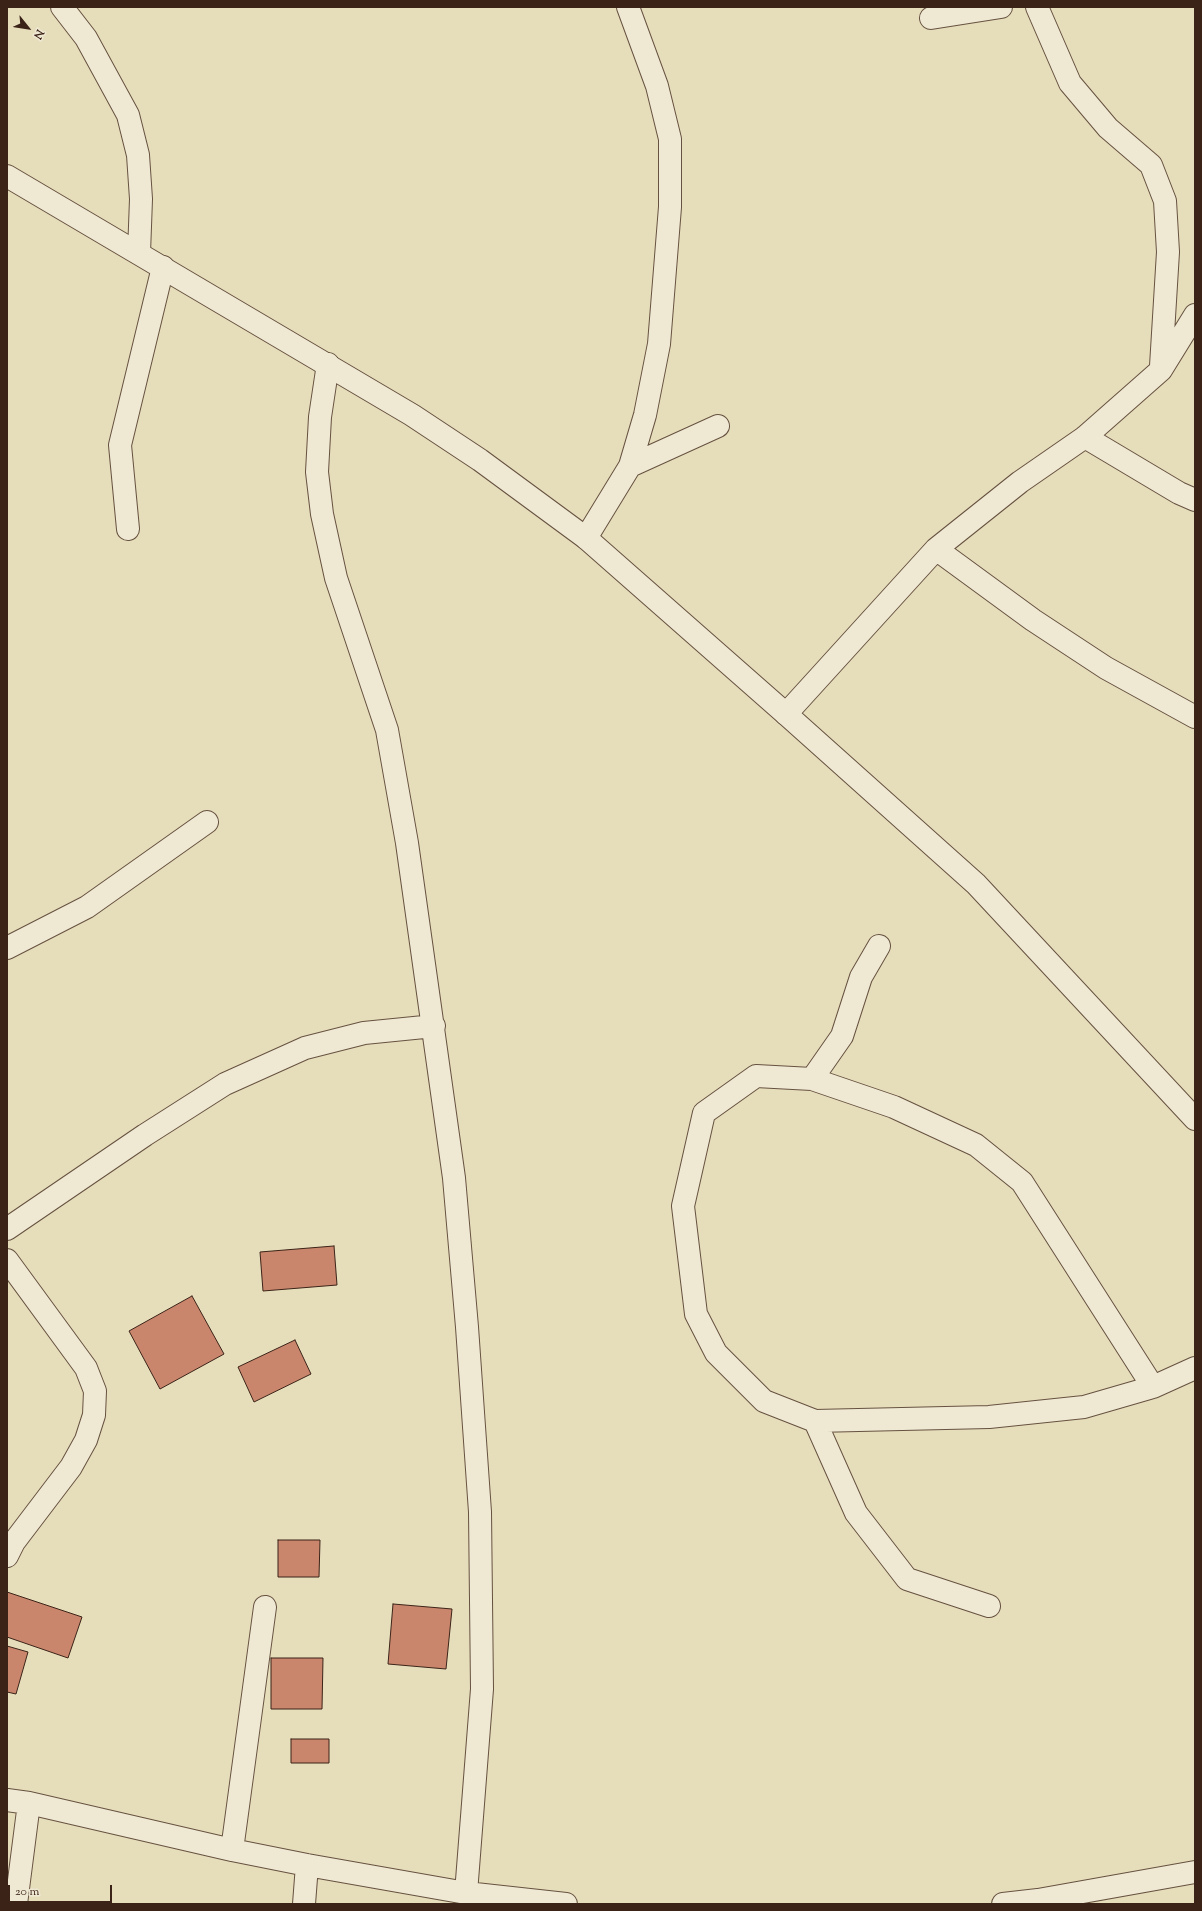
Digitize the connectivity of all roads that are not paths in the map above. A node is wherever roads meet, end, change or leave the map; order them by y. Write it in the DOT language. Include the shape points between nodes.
graph roads {
  1 [pos="62,7"];
  2 [pos="628,7"];
  3 [pos="1001,7"];
  4 [pos="1037,7"];
  5 [pos="931,18"];
  6 [pos="7,176"];
  7 [pos="139,253"];
  8 [pos="163,267"];
  9 [pos="1195,315"];
  10 [pos="328,364"];
  11 [pos="1161,370"];
  12 [pos="718,426"];
  13 [pos="1085,436"];
  14 [pos="630,466"];
  15 [pos="1195,500"];
  16 [pos="128,529"];
  17 [pos="586,538"];
  18 [pos="936,549"];
  19 [pos="786,714"];
  20 [pos="1195,717"];
  21 [pos="207,822"];
  22 [pos="879,946"];
  23 [pos="7,948"];
  24 [pos="434,1026"];
  25 [pos="812,1079"];
  26 [pos="1195,1119"];
  27 [pos="7,1229"];
  28 [pos="7,1260"];
  29 [pos="1195,1368"];
  30 [pos="1153,1387"];
  31 [pos="815,1421"];
  32 [pos="7,1556"];
  33 [pos="989,1606"];
  34 [pos="265,1607"];
  35 [pos="7,1800"];
  36 [pos="29,1803"];
  37 [pos="232,1850"];
  38 [pos="307,1865"];
  39 [pos="1195,1872"];
  40 [pos="466,1893"];
  41 [pos="16,1904"];
  42 [pos="304,1904"];
  43 [pos="566,1904"];
  44 [pos="1003,1904"];
  1 -- 7 [label="street" via="86,38 128,115 138,155 141,199"];
  2 -- 14 [label="street" via="657,86 670,139 670,199 659,344 645,415"];
  3 -- 5 [label="street"];
  4 -- 11 [label="street" via="1070,83 1108,128 1151,165 1165,201 1168,252"];
  6 -- 7 [label="street"];
  7 -- 8 [label="street"];
  8 -- 10 [label="street"];
  8 -- 16 [label="street" via="120,445"];
  9 -- 11 [label="street"];
  10 -- 17 [label="street" via="455,443"];
  10 -- 24 [label="street" via="320,417 317,472 322,514 336,578 387,730 407,843"];
  11 -- 13 [label="street"];
  12 -- 14 [label="street"];
  13 -- 15 [label="street"];
  13 -- 18 [label="street" via="1020,482"];
  14 -- 17 [label="street"];
  17 -- 19 [label="street"];
  18 -- 19 [label="street"];
  18 -- 20 [label="street" via="1033,620 1106,668"];
  19 -- 26 [label="street" via="976,884"];
  21 -- 23 [label="street" via="87,907"];
  22 -- 25 [label="street" via="861,977 842,1036"];
  24 -- 27 [label="street" via="364,1033 305,1048 225,1084"];
  24 -- 40 [label="street" via="454,1178 480,1512 482,1689"];
  25 -- 30 [label="street" via="894,1107 976,1145 1022,1182"];
  25 -- 31 [label="street" via="756,1076 704,1113 683,1206 696,1314 716,1353 764,1401"];
  28 -- 32 [label="street" via="86,1368 95,1391 94,1415 86,1440 71,1467 14,1542"];
  29 -- 30 [label="street"];
  30 -- 31 [label="street" via="1084,1406 989,1417"];
  31 -- 33 [label="street" via="856,1513 907,1579"];
  34 -- 37 [label="street"];
  35 -- 36 [label="street"];
  36 -- 37 [label="street"];
  36 -- 41 [label="street"];
  37 -- 38 [label="street"];
  38 -- 40 [label="street"];
  38 -- 42 [label="street"];
  39 -- 44 [label="street"];
  40 -- 43 [label="street"];
}
